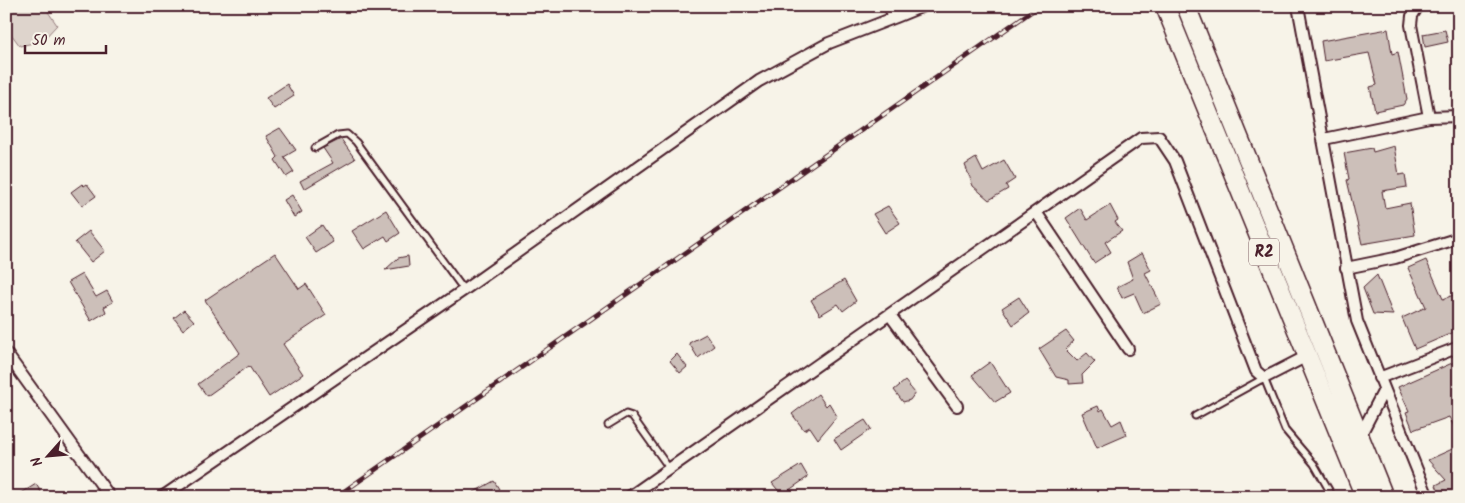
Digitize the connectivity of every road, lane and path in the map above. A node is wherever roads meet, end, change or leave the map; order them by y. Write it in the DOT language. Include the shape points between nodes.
graph roads {
  1 [pos="888,6"];
  2 [pos="923,6"];
  3 [pos="1164,6"];
  4 [pos="1186,6"];
  5 [pos="1298,6"];
  6 [pos="1418,6"];
  7 [pos="896,17"];
  8 [pos="1459,116"];
  9 [pos="1429,117"];
  10 [pos="1324,139"];
  11 [pos="315,148"];
  12 [pos="1036,212"];
  13 [pos="1459,238"];
  14 [pos="1346,268"];
  15 [pos="464,290"];
  16 [pos="890,316"];
  17 [pos="1323,345"];
  18 [pos="1459,346"];
  19 [pos="1128,349"];
  20 [pos="6,353"];
  21 [pos="1307,357"];
  22 [pos="1264,378"];
  23 [pos="1379,378"];
  24 [pos="1384,390"];
  25 [pos="957,406"];
  26 [pos="1195,416"];
  27 [pos="608,425"];
  28 [pos="1360,436"];
  29 [pos="670,469"];
  30 [pos="110,497"];
  31 [pos="162,497"];
  32 [pos="629,497"];
  33 [pos="1333,497"];
  34 [pos="1365,497"];
  35 [pos="1384,497"];
  36 [pos="1428,497"];
  1 -- 7 [label="street"];
  2 -- 7 [label="street"];
  3 -- 21 [label="highway, R2"];
  4 -- 17 [label="highway, R2"];
  5 -- 10 [label="street"];
  6 -- 9 [label="street" via="1412,16 1412,25"];
  7 -- 15 [label="street" via="829,43 759,81"];
  8 -- 9 [label="street"];
  9 -- 10 [label="street"];
  10 -- 14 [label="street"];
  11 -- 15 [label="lane" via="338,135 347,134 356,142"];
  12 -- 16 [label="street"];
  12 -- 19 [label="street"];
  12 -- 22 [label="street" via="1141,138 1159,137 1175,161 1256,371"];
  13 -- 14 [label="street" via="1395,258"];
  14 -- 23 [label="street" via="1357,321"];
  15 -- 31 [label="street"];
  16 -- 25 [label="street"];
  16 -- 29 [label="street"];
  17 -- 21 [label="street"];
  17 -- 28 [label="highway, R2"];
  18 -- 23 [label="street"];
  20 -- 30 [label="street"];
  21 -- 22 [label="street"];
  21 -- 34 [label="highway, R2"];
  22 -- 26 [label="lane"];
  22 -- 33 [label="lane" via="1285,430 1314,464"];
  23 -- 24 [label="street"];
  24 -- 28 [label="street"];
  24 -- 36 [label="street"];
  27 -- 29 [label="lane" via="626,414 632,416"];
  28 -- 35 [label="highway, R2"];
  29 -- 32 [label="street"];
}
